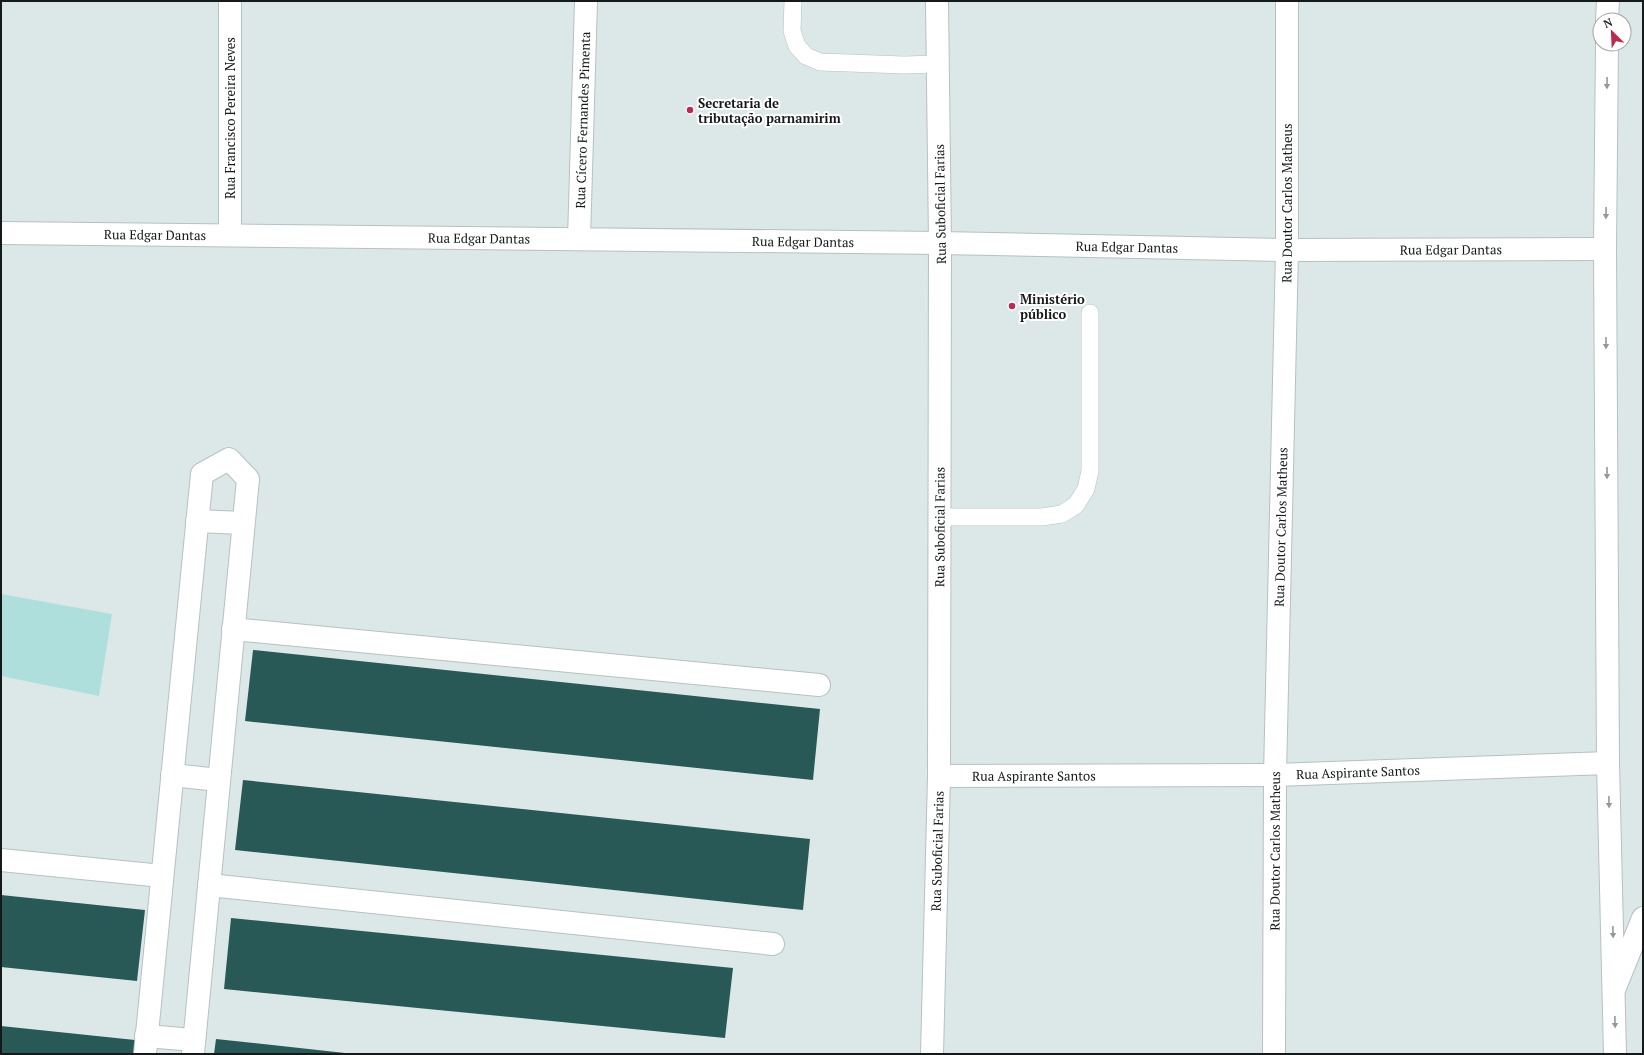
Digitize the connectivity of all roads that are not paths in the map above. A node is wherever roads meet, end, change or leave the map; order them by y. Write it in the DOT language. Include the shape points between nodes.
graph roads {
  1 [pos="230,1"];
  2 [pos="586,1"];
  3 [pos="793,1"];
  4 [pos="937,1"];
  5 [pos="1287,1"];
  6 [pos="1608,1"];
  7 [pos="1607,12"];
  8 [pos="1607,52"];
  9 [pos="938,64"];
  10 [pos="1,233"];
  11 [pos="230,235"];
  12 [pos="579,239"];
  13 [pos="940,243"];
  14 [pos="1605,249"];
  15 [pos="1287,250"];
  16 [pos="1090,313"];
  17 [pos="940,517"];
  18 [pos="197,521"];
  19 [pos="243,523"];
  20 [pos="234,629"];
  21 [pos="819,685"];
  22 [pos="1608,763"];
  23 [pos="172,775"];
  24 [pos="1275,775"];
  25 [pos="939,776"];
  26 [pos="219,780"];
  27 [pos="1,860"];
  28 [pos="162,876"];
  29 [pos="209,885"];
  30 [pos="1643,918"];
  31 [pos="773,944"];
  32 [pos="1614,990"];
  33 [pos="145,1045"];
  34 [pos="194,1047"];
  35 [pos="932,1054"];
  36 [pos="1274,1054"];
  37 [pos="1615,1054"];
  1 -- 11 [label="main road, Rua Francisco Pereira Neves"];
  2 -- 12 [label="main road, Rua Cícero Fernandes Pimenta"];
  3 -- 9 [label="lane" via="792,31 796,46 806,56 820,62"];
  4 -- 9 [label="main road, Rua Suboficial Farias"];
  5 -- 15 [label="main road, Rua Doutor Carlos Matheus"];
  6 -- 7 [label="main road"];
  8 -- 14 [label="main road, one-way"];
  9 -- 13 [label="main road, Rua Suboficial Farias"];
  10 -- 11 [label="main road, Rua Edgar Dantas"];
  11 -- 12 [label="main road, Rua Edgar Dantas"];
  12 -- 13 [label="main road, Rua Edgar Dantas"];
  13 -- 15 [label="main road, Rua Edgar Dantas"];
  13 -- 17 [label="main road, Rua Suboficial Farias"];
  14 -- 15 [label="main road, Rua Edgar Dantas"];
  14 -- 22 [label="main road, one-way"];
  15 -- 24 [label="main road, Rua Doutor Carlos Matheus"];
  16 -- 17 [label="lane" via="1090,471 1086,489 1076,505 1062,514 1042,517"];
  17 -- 25 [label="main road, Rua Suboficial Farias"];
  18 -- 19 [label="main road"];
  18 -- 19 [label="main road" via="202,474 229,459 248,479"];
  18 -- 23 [label="main road"];
  19 -- 20 [label="main road"];
  20 -- 21 [label="main road"];
  20 -- 26 [label="main road"];
  22 -- 24 [label="main road, Rua Aspirante Santos"];
  22 -- 32 [label="main road, one-way"];
  23 -- 26 [label="main road"];
  23 -- 28 [label="main road"];
  24 -- 25 [label="main road, Rua Aspirante Santos"];
  24 -- 36 [label="main road, Rua Doutor Carlos Matheus"];
  25 -- 35 [label="main road, Rua Suboficial Farias"];
  26 -- 29 [label="main road"];
  27 -- 28 [label="main road"];
  28 -- 33 [label="main road"];
  29 -- 31 [label="main road"];
  29 -- 34 [label="main road"];
  30 -- 32 [label="main road"];
  32 -- 37 [label="main road, one-way"];
  33 -- 34 [label="main road"];
}
